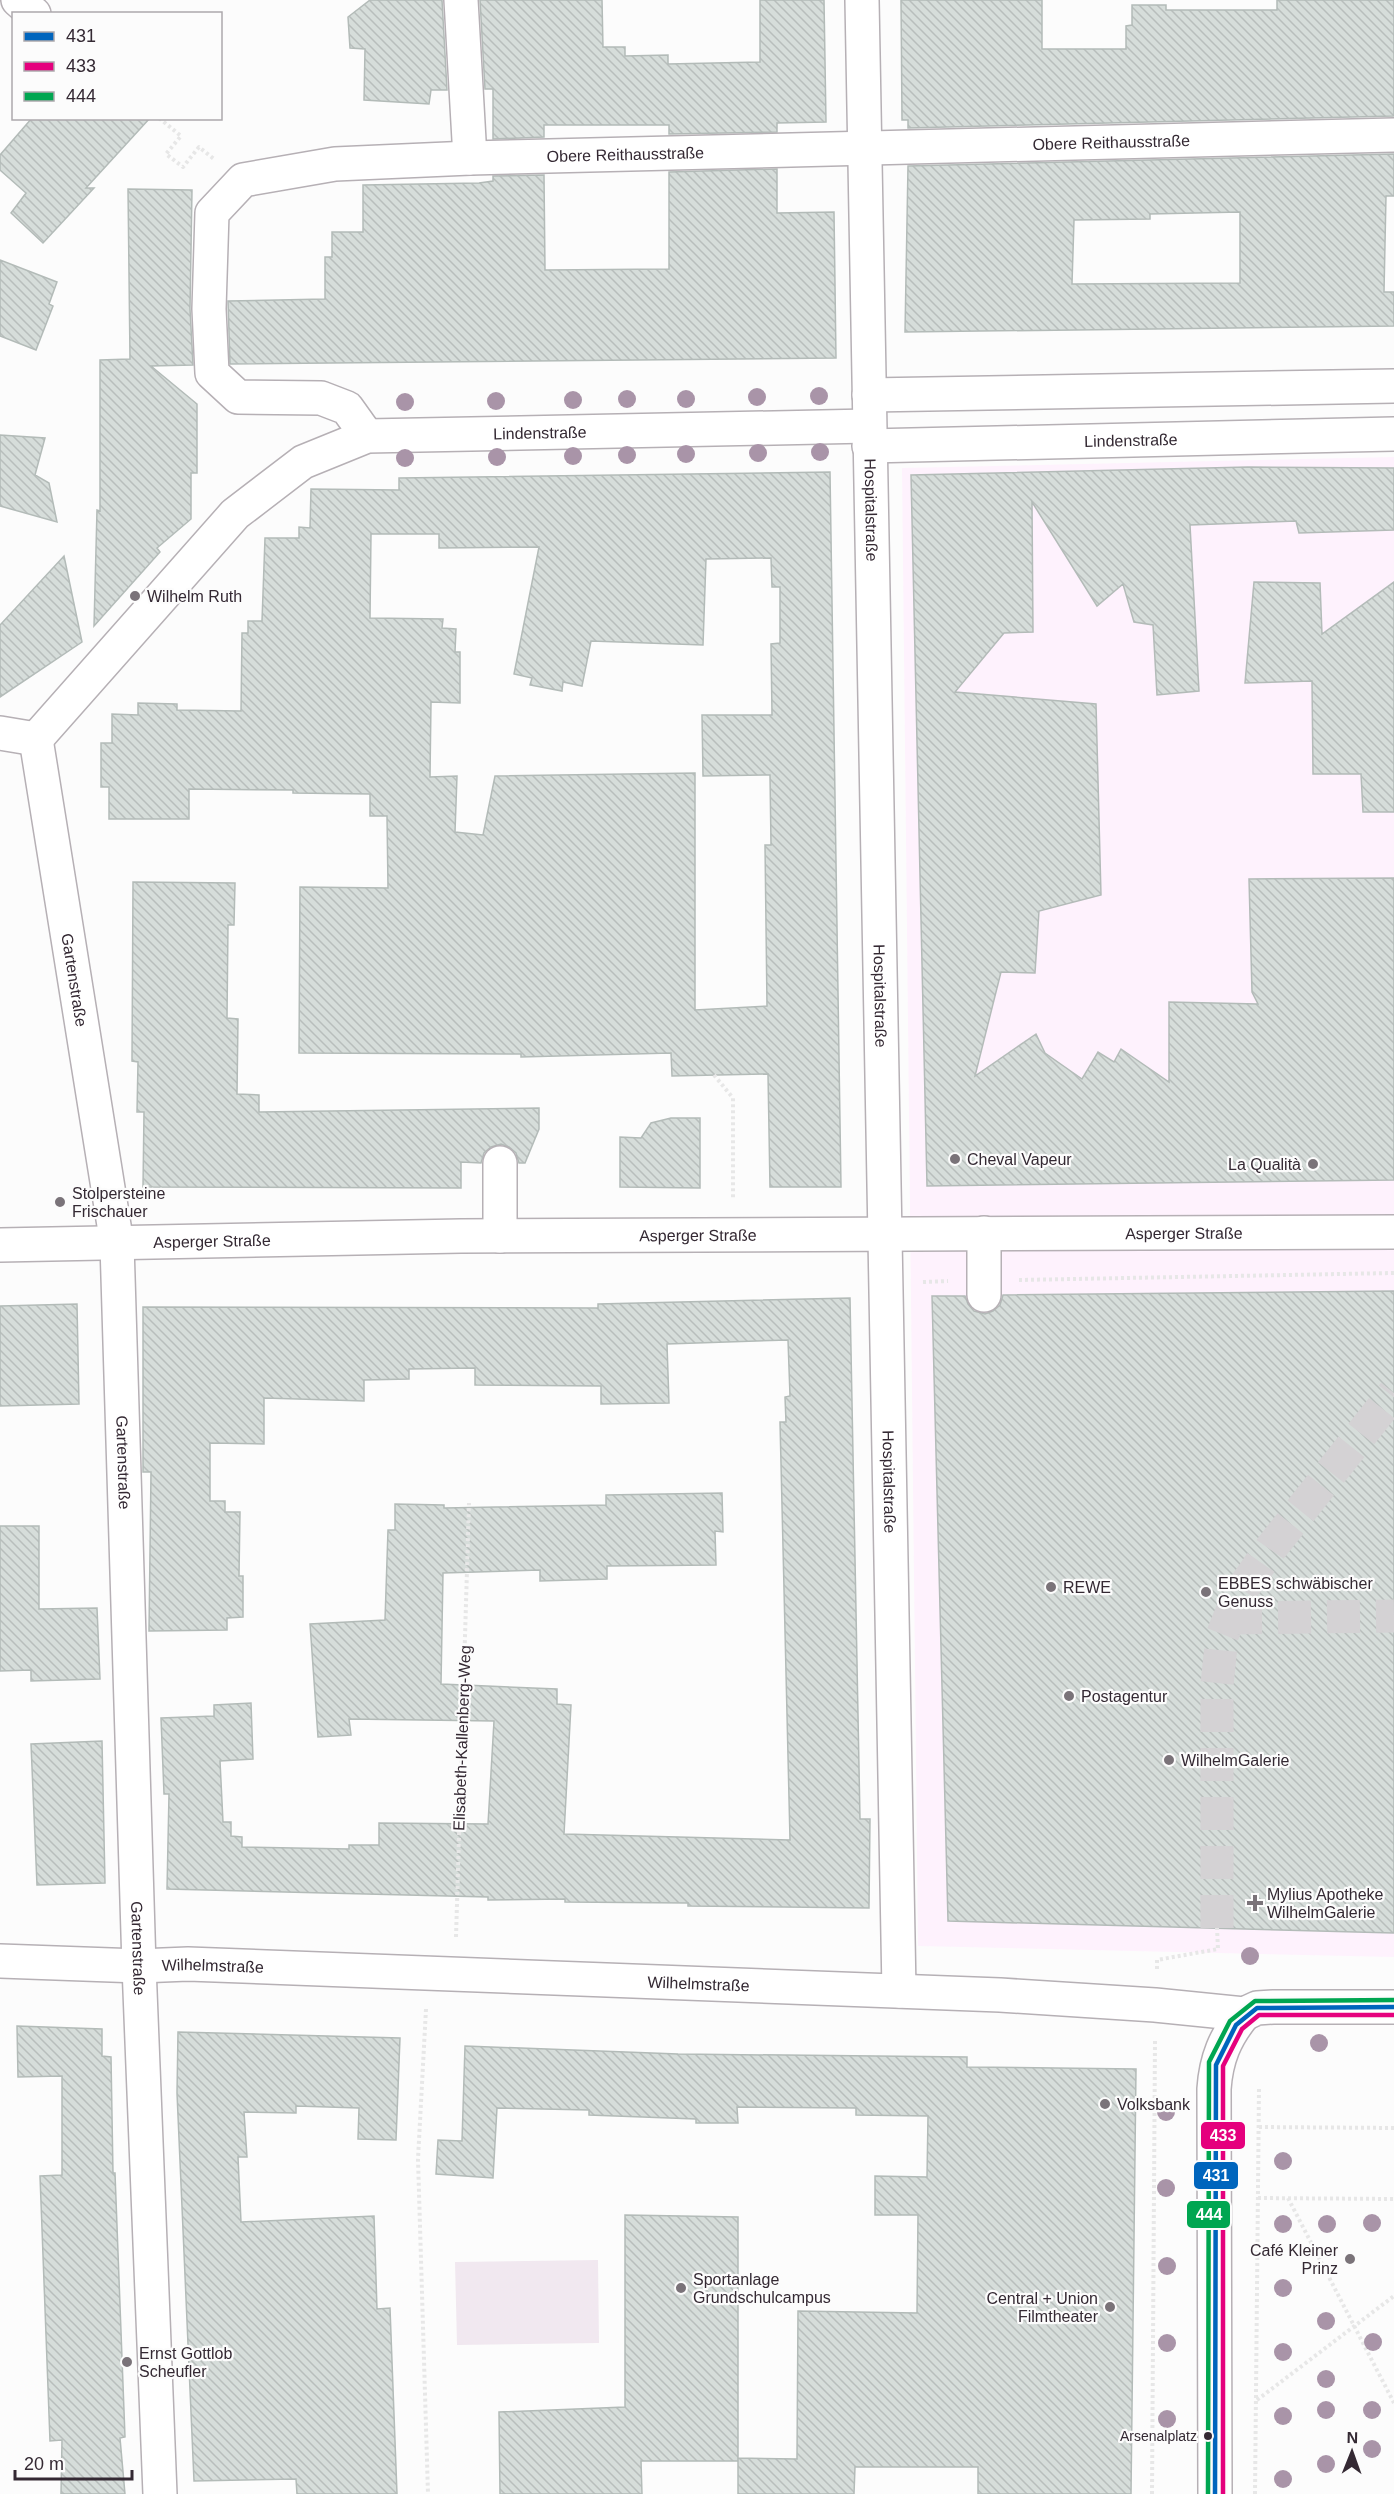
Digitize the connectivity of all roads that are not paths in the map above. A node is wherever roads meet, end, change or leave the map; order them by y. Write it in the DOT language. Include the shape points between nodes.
graph roads {
  1 [pos="18,0"];
  2 [pos="461,0"];
  3 [pos="862,0"];
  4 [pos="32,12"];
  5 [pos="1394,135"];
  6 [pos="864,148"];
  7 [pos="470,158"];
  8 [pos="1394,386"];
  9 [pos="869,422"];
  10 [pos="1394,435"];
  11 [pos="367,436"];
  12 [pos="0,733"];
  13 [pos="36,739"];
  14 [pos="500,1163"];
  15 [pos="1394,1232"];
  16 [pos="984,1233"];
  17 [pos="500,1236"];
  18 [pos="885,1236"];
  19 [pos="117,1244"];
  20 [pos="0,1245"];
  21 [pos="984,1288"];
  22 [pos="0,1961"];
  23 [pos="139,1966"];
  24 [pos="899,1990"];
  25 [pos="1394,2007"];
  26 [pos="1244,2014"];
  27 [pos="160,2494"];
  28 [pos="1215,2494"];
  1 -- 4 [label="street"];
  2 -- 7 [label="street"];
  3 -- 6 [label="street, Hospitalstraße"];
  5 -- 6 [label="street, Obere Reithausstraße"];
  6 -- 7 [label="street, Obere Reithausstraße"];
  6 -- 9 [label="street, Hospitalstraße"];
  7 -- 11 [label="street, Obere Reithausstraße" via="335,164 243,180 212,213 212,373 238,397 321,398 347,408"];
  8 -- 9 [label="street, Lindenstraße"];
  9 -- 10 [label="street, Lindenstraße"];
  9 -- 11 [label="street, Lindenstraße"];
  9 -- 18 [label="street, Hospitalstraße"];
  11 -- 13 [label="street, Lindenstraße" via="303,462 235,514"];
  12 -- 13 [label="street"];
  13 -- 19 [label="street, Gartenstraße"];
  14 -- 17 [label="street"];
  15 -- 16 [label="street, Asperger Straße"];
  16 -- 18 [label="street, Asperger Straße"];
  16 -- 21 [label="street"];
  17 -- 18 [label="street, Asperger Straße"];
  17 -- 19 [label="street, Asperger Straße"];
  18 -- 24 [label="street, Hospitalstraße"];
  19 -- 20 [label="street, Asperger Straße"];
  19 -- 23 [label="street, Gartenstraße"];
  22 -- 23 [label="street, Wilhelmstraße"];
  23 -- 24 [label="street, Wilhelmstraße"];
  23 -- 27 [label="street, Gartenstraße"];
  24 -- 26 [label="street, Wilhelmstraße"];
  25 -- 26 [label="street, Wilhelmstraße" via="1273,2007"];
  26 -- 28 [label="street" via="1223,2047 1215,2081"];
}
